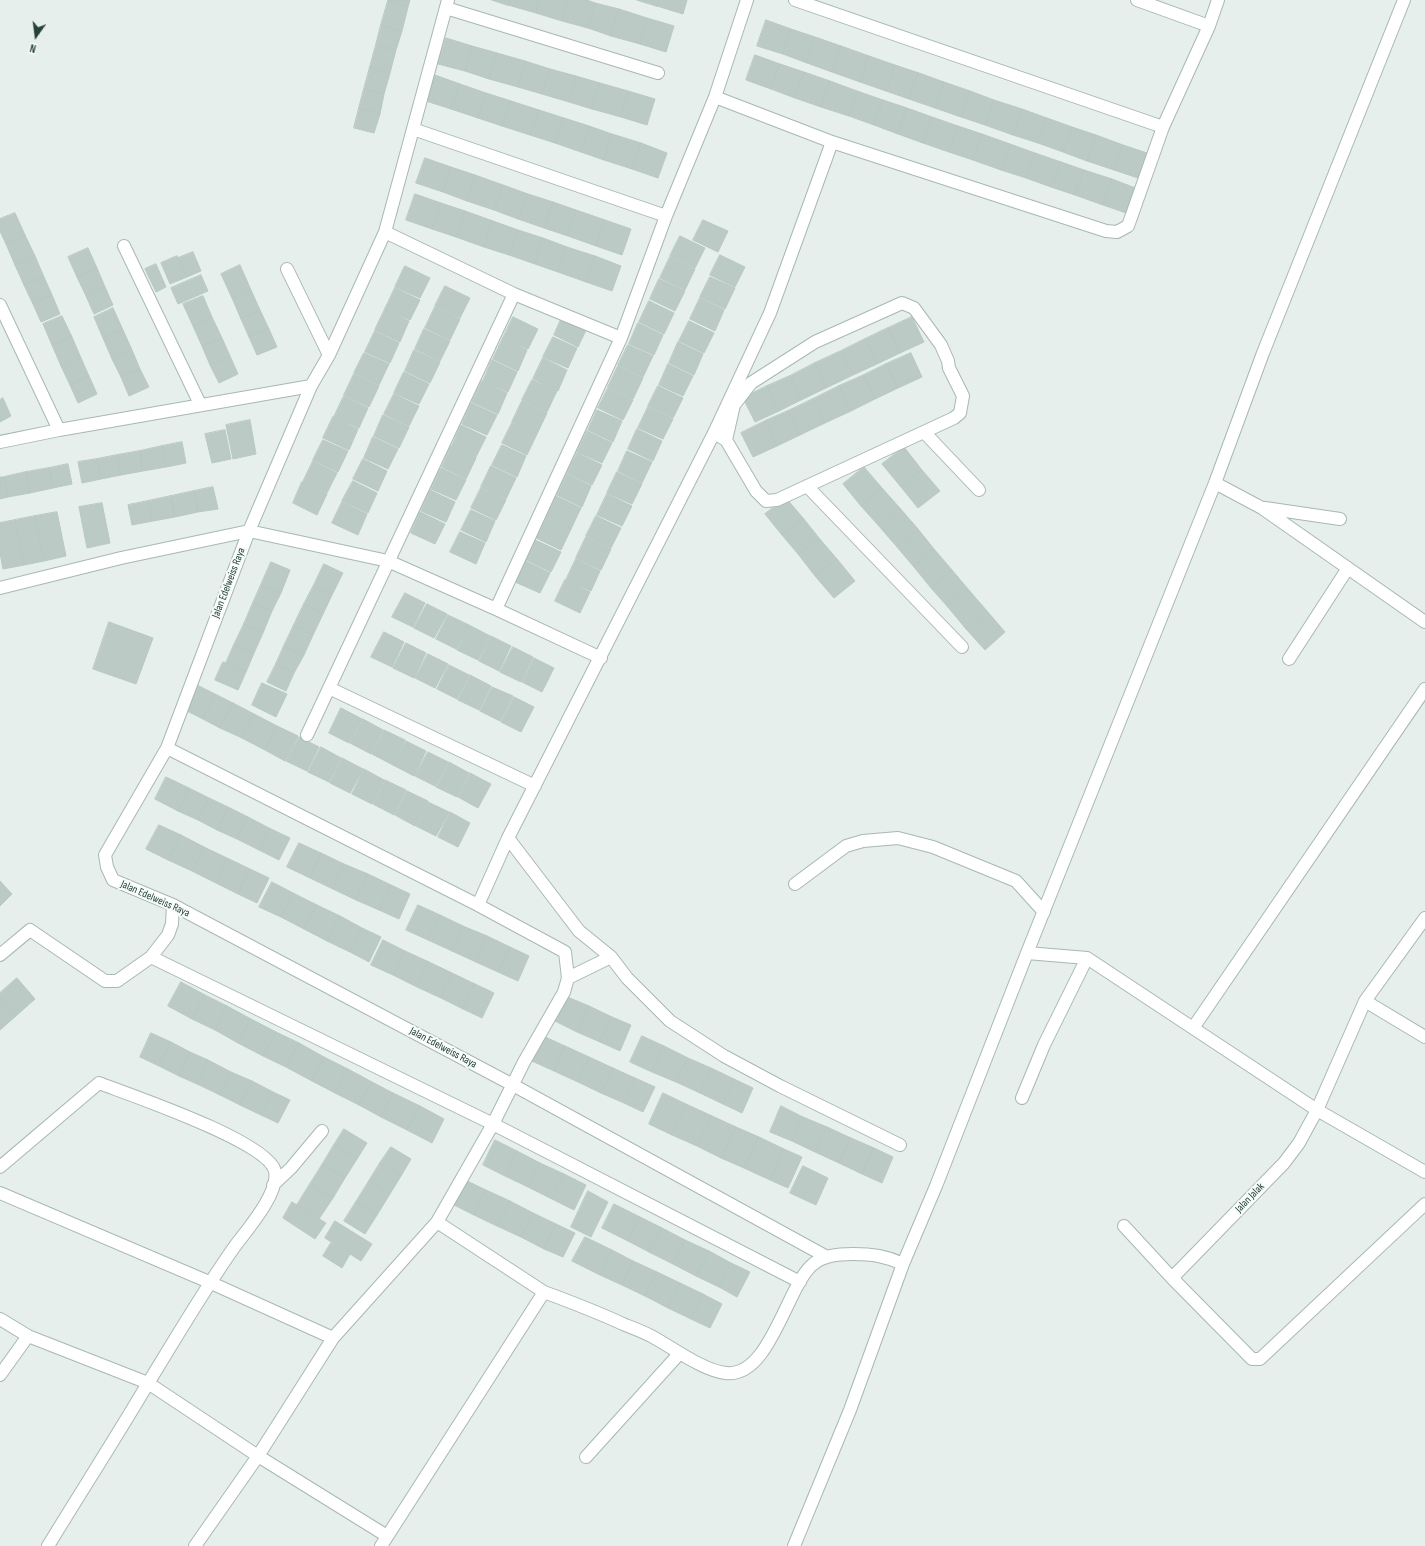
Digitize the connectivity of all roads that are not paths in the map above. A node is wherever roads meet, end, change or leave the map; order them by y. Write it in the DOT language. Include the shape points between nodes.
graph roads {
  1 [pos="747,0"];
  2 [pos="795,0"];
  3 [pos="1137,0"];
  4 [pos="1218,0"];
  5 [pos="1404,0"];
  6 [pos="447,4"];
  7 [pos="1209,26"];
  8 [pos="658,73"];
  9 [pos="714,97"];
  10 [pos="1163,127"];
  11 [pos="413,128"];
  12 [pos="832,142"];
  13 [pos="666,216"];
  14 [pos="385,232"];
  15 [pos="124,246"];
  16 [pos="286,269"];
  17 [pos="514,294"];
  18 [pos="0,305"];
  19 [pos="622,338"];
  20 [pos="329,355"];
  21 [pos="311,386"];
  22 [pos="200,404"];
  23 [pos="59,430"];
  24 [pos="924,432"];
  25 [pos="714,434"];
  26 [pos="726,440"];
  27 [pos="0,442"];
  28 [pos="1215,483"];
  29 [pos="807,486"];
  30 [pos="979,490"];
  31 [pos="1262,508"];
  32 [pos="1340,519"];
  33 [pos="249,531"];
  34 [pos="388,561"];
  35 [pos="1348,568"];
  36 [pos="0,588"];
  37 [pos="496,609"];
  38 [pos="1425,622"];
  39 [pos="962,648"];
  40 [pos="601,658"];
  41 [pos="1289,659"];
  42 [pos="329,688"];
  43 [pos="1425,689"];
  44 [pos="307,735"];
  45 [pos="166,748"];
  46 [pos="535,786"];
  47 [pos="508,838"];
  48 [pos="795,884"];
  49 [pos="173,905"];
  50 [pos="478,905"];
  51 [pos="1044,912"];
  52 [pos="1425,918"];
  53 [pos="1027,953"];
  54 [pos="0,955"];
  55 [pos="151,957"];
  56 [pos="611,957"];
  57 [pos="1087,958"];
  58 [pos="568,978"];
  59 [pos="1365,1001"];
  60 [pos="1193,1028"];
  61 [pos="1425,1037"];
  62 [pos="513,1085"];
  63 [pos="1022,1098"];
  64 [pos="1317,1110"];
  65 [pos="493,1124"];
  66 [pos="322,1131"];
  67 [pos="900,1145"];
  68 [pos="0,1167"];
  69 [pos="1425,1172"];
  70 [pos="273,1185"];
  71 [pos="0,1193"];
  72 [pos="1425,1204"];
  73 [pos="437,1222"];
  74 [pos="1124,1226"];
  75 [pos="827,1257"];
  76 [pos="903,1264"];
  77 [pos="1172,1278"];
  78 [pos="209,1282"];
  79 [pos="800,1282"];
  80 [pos="544,1292"];
  81 [pos="0,1319"];
  82 [pos="28,1336"];
  83 [pos="333,1338"];
  84 [pos="679,1354"];
  85 [pos="0,1375"];
  86 [pos="148,1383"];
  87 [pos="258,1456"];
  88 [pos="586,1457"];
  89 [pos="384,1541"];
  90 [pos="48,1546"];
  91 [pos="195,1546"];
  92 [pos="794,1546"];
  1 -- 9 [label="street"];
  2 -- 10 [label="street"];
  3 -- 7 [label="street"];
  4 -- 7 [label="street"];
  5 -- 28 [label="street" via="1263,353"];
  6 -- 8 [label="street"];
  6 -- 11 [label="street, Jalan Edelweiss Raya"];
  7 -- 10 [label="street"];
  9 -- 12 [label="street"];
  9 -- 13 [label="street"];
  10 -- 12 [label="street" via="1128,226 1117,232 1106,231"];
  11 -- 13 [label="street"];
  11 -- 14 [label="street, Jalan Edelweiss Raya"];
  12 -- 25 [label="street" via="770,313"];
  13 -- 19 [label="street"];
  14 -- 17 [label="street"];
  14 -- 20 [label="street, Jalan Edelweiss Raya"];
  15 -- 22 [label="street"];
  16 -- 20 [label="street"];
  17 -- 19 [label="street"];
  17 -- 34 [label="street"];
  18 -- 23 [label="street"];
  19 -- 37 [label="street"];
  20 -- 21 [label="street, Jalan Edelweiss Raya"];
  21 -- 22 [label="street"];
  21 -- 33 [label="street, Jalan Edelweiss Raya"];
  22 -- 23 [label="street"];
  23 -- 27 [label="street"];
  24 -- 26 [label="street" via="954,418 960,412 963,396 941,345 914,308 902,303 815,342 751,383 734,405"];
  24 -- 29 [label="street"];
  24 -- 30 [label="street"];
  25 -- 26 [label="street"];
  25 -- 40 [label="street"];
  26 -- 29 [label="street" via="756,491 766,501 777,500"];
  28 -- 31 [label="street"];
  28 -- 51 [label="street"];
  29 -- 39 [label="street"];
  31 -- 32 [label="street"];
  31 -- 35 [label="street"];
  33 -- 34 [label="street"];
  33 -- 36 [label="street" via="121,558"];
  33 -- 45 [label="street, Jalan Edelweiss Raya"];
  34 -- 37 [label="street"];
  34 -- 42 [label="street"];
  35 -- 38 [label="street"];
  35 -- 41 [label="street"];
  37 -- 40 [label="street"];
  40 -- 46 [label="street"];
  42 -- 44 [label="street"];
  42 -- 46 [label="street"];
  43 -- 60 [label="street"];
  45 -- 49 [label="street, Jalan Edelweiss Raya" via="106,856 107,867 113,880"];
  45 -- 50 [label="street"];
  46 -- 47 [label="street"];
  47 -- 50 [label="street"];
  47 -- 56 [label="street" via="579,930"];
  48 -- 51 [label="street" via="846,846 863,841 898,838 933,847 1016,881"];
  49 -- 55 [label="street" via="172,924 168,934"];
  49 -- 62 [label="street, Jalan Edelweiss Raya"];
  50 -- 58 [label="street" via="565,952"];
  51 -- 53 [label="street"];
  52 -- 59 [label="street, Jalan Jalak"];
  53 -- 57 [label="street"];
  53 -- 76 [label="street"];
  54 -- 55 [label="street" via="30,930 106,981 117,981"];
  55 -- 65 [label="street"];
  56 -- 58 [label="street"];
  56 -- 67 [label="street" via="627,978 670,1021 724,1056"];
  57 -- 60 [label="street"];
  57 -- 63 [label="street" via="1044,1045"];
  58 -- 62 [label="street" via="564,992"];
  59 -- 61 [label="street"];
  59 -- 64 [label="street, Jalan Jalak"];
  60 -- 64 [label="street"];
  62 -- 65 [label="street"];
  62 -- 75 [label="street, Jalan Edelweiss Raya"];
  64 -- 69 [label="street"];
  64 -- 77 [label="street, Jalan Jalak" via="1299,1143 1284,1163"];
  65 -- 73 [label="street"];
  65 -- 79 [label="street"];
  66 -- 70 [label="street"];
  68 -- 70 [label="street" via="99,1083 199,1121 247,1145 269,1160 275,1171"];
  70 -- 78 [label="street" via="264,1204"];
  71 -- 78 [label="street"];
  72 -- 77 [label="street" via="1260,1360 1252,1358"];
  73 -- 80 [label="street"];
  73 -- 83 [label="street"];
  74 -- 77 [label="street"];
  75 -- 76 [label="street" via="837,1254 874,1254"];
  75 -- 79 [label="street" via="811,1266"];
  76 -- 92 [label="street" via="850,1410"];
  78 -- 83 [label="street"];
  78 -- 86 [label="street"];
  79 -- 84 [label="street" via="767,1345 744,1369 726,1373"];
  80 -- 84 [label="street" via="653,1337"];
  80 -- 89 [label="street"];
  81 -- 82 [label="street"];
  82 -- 85 [label="street"];
  82 -- 86 [label="street"];
  83 -- 87 [label="street"];
  84 -- 88 [label="street"];
  86 -- 87 [label="street"];
  86 -- 90 [label="street"];
  87 -- 89 [label="street"];
  87 -- 91 [label="street"];
}
